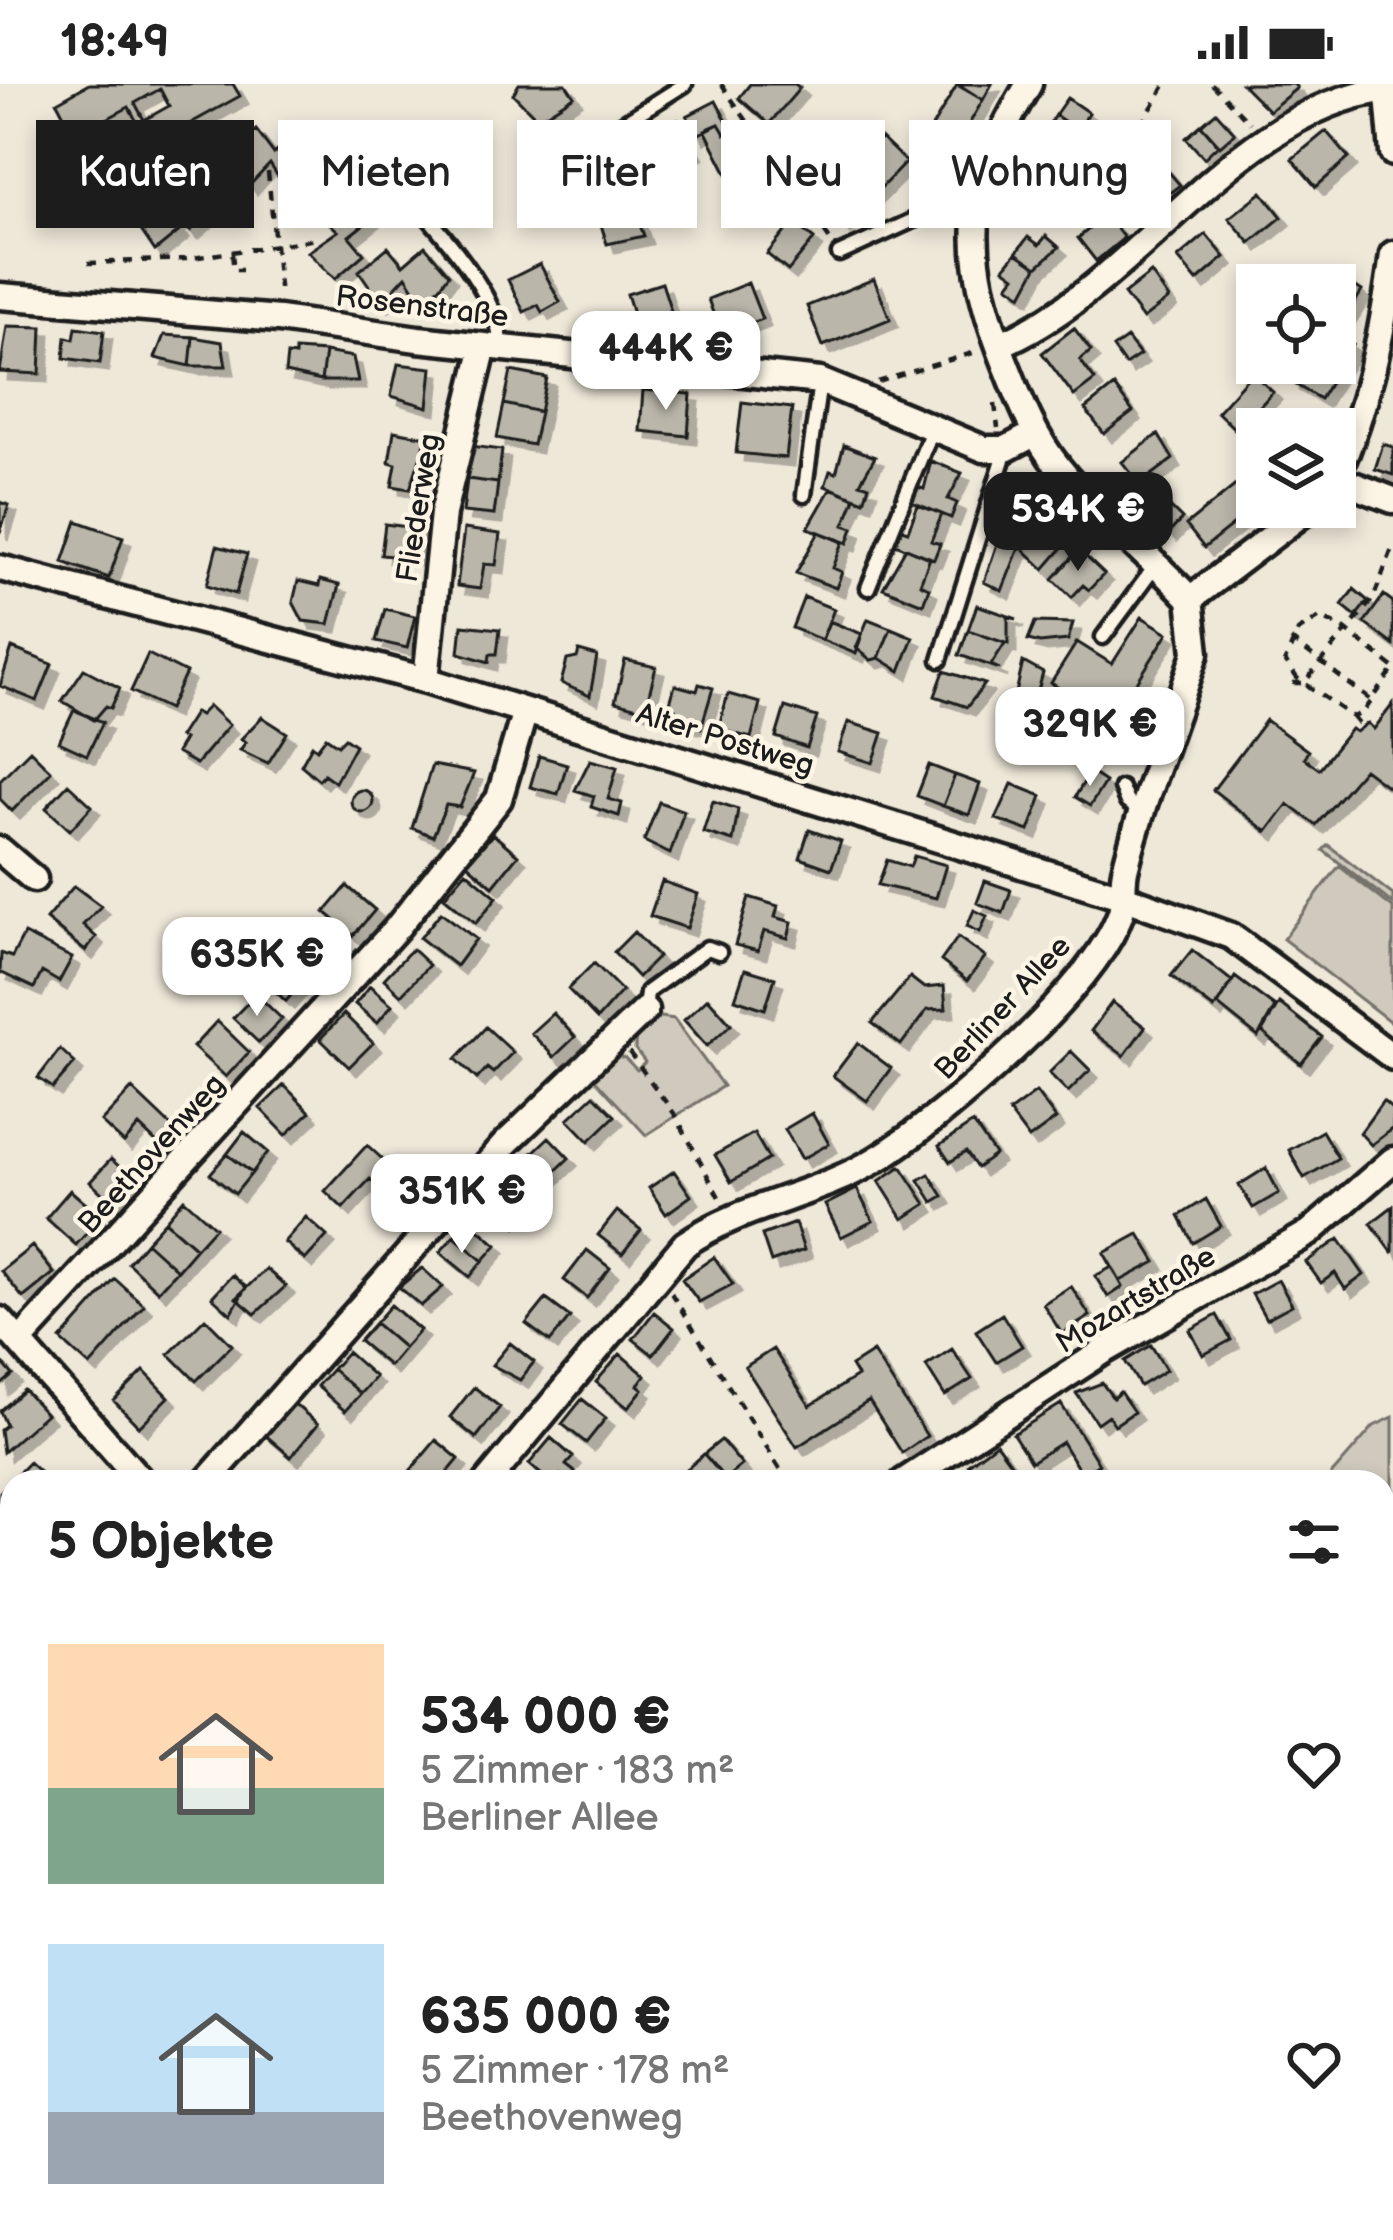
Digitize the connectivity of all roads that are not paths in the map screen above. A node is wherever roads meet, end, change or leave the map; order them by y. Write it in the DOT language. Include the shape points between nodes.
graph roads {
  1 [pos="685,84"];
  2 [pos="1029,84"];
  3 [pos="1387,87"];
  4 [pos="1391,116"];
  5 [pos="628,120"];
  6 [pos="1018,120"];
  7 [pos="1393,153"];
  8 [pos="909,222"];
  9 [pos="433,228"];
  10 [pos="980,228"];
  11 [pos="839,254"];
  12 [pos="1393,254"];
  13 [pos="0,296"];
  14 [pos="999,345"];
  15 [pos="492,347"];
  16 [pos="820,381"];
  17 [pos="1356,425"];
  18 [pos="1038,426"];
  19 [pos="932,430"];
  20 [pos="1006,449"];
  21 [pos="1356,486"];
  22 [pos="804,495"];
  23 [pos="1393,500"];
  24 [pos="1283,528"];
  25 [pos="1150,549"];
  26 [pos="0,568"];
  27 [pos="868,588"];
  28 [pos="1190,598"];
  29 [pos="1103,637"];
  30 [pos="940,660"];
  31 [pos="425,680"];
  32 [pos="525,711"];
  33 [pos="1121,788"];
  34 [pos="1144,814"];
  35 [pos="0,850"];
  36 [pos="34,879"];
  37 [pos="1121,896"];
  38 [pos="719,952"];
  39 [pos="645,1010"];
  40 [pos="1393,1057"];
  41 [pos="1393,1160"];
  42 [pos="0,1322"];
  43 [pos="20,1342"];
  44 [pos="132,1470"];
  45 [pos="217,1470"];
  46 [pos="498,1470"];
  47 [pos="922,1470"];
  1 -- 5 [label="lane"];
  2 -- 6 [label="street"];
  3 -- 4 [label="street"];
  3 -- 14 [label="street" via="1334,100 1265,139 1105,280 1052,320"];
  4 -- 7 [label="street"];
  8 -- 11 [label="lane"];
  9 -- 15 [label="lane" via="501,325"];
  10 -- 14 [label="street"];
  12 -- 17 [label="street" via="1384,326"];
  13 -- 15 [label="street, Rosenstraße"];
  14 -- 18 [label="street"];
  15 -- 16 [label="street, Rosenstraße"];
  15 -- 31 [label="street, Fliederweg" via="442,513"];
  16 -- 19 [label="street, Rosenstraße"];
  16 -- 22 [label="lane"];
  18 -- 20 [label="street"];
  18 -- 25 [label="street" via="1068,479 1109,506"];
  19 -- 20 [label="street, Rosenstraße"];
  19 -- 27 [label="lane"];
  20 -- 30 [label="lane"];
  21 -- 23 [label="street"];
  24 -- 28 [label="street"];
  25 -- 28 [label="street"];
  25 -- 29 [label="lane"];
  26 -- 31 [label="street, Alter Postweg"];
  28 -- 34 [label="street, Berliner Allee" via="1196,652"];
  31 -- 32 [label="street, Alter Postweg"];
  32 -- 37 [label="street, Alter Postweg"];
  32 -- 43 [label="street, Beethovenweg" via="499,799 396,929"];
  33 -- 34 [label="lane"];
  34 -- 37 [label="street, Berliner Allee"];
  35 -- 36 [label="street"];
  37 -- 40 [label="street, Alter Postweg" via="1231,936"];
  37 -- 46 [label="street, Berliner Allee" via="1122,912 1074,982 941,1116 836,1180 686,1244"];
  38 -- 39 [label="lane" via="707,948 681,963 647,992"];
  39 -- 45 [label="street" via="505,1144"];
  41 -- 47 [label="street, Mozartstraße" via="1309,1233"];
  42 -- 43 [label="street"];
  43 -- 44 [label="street"];
}
